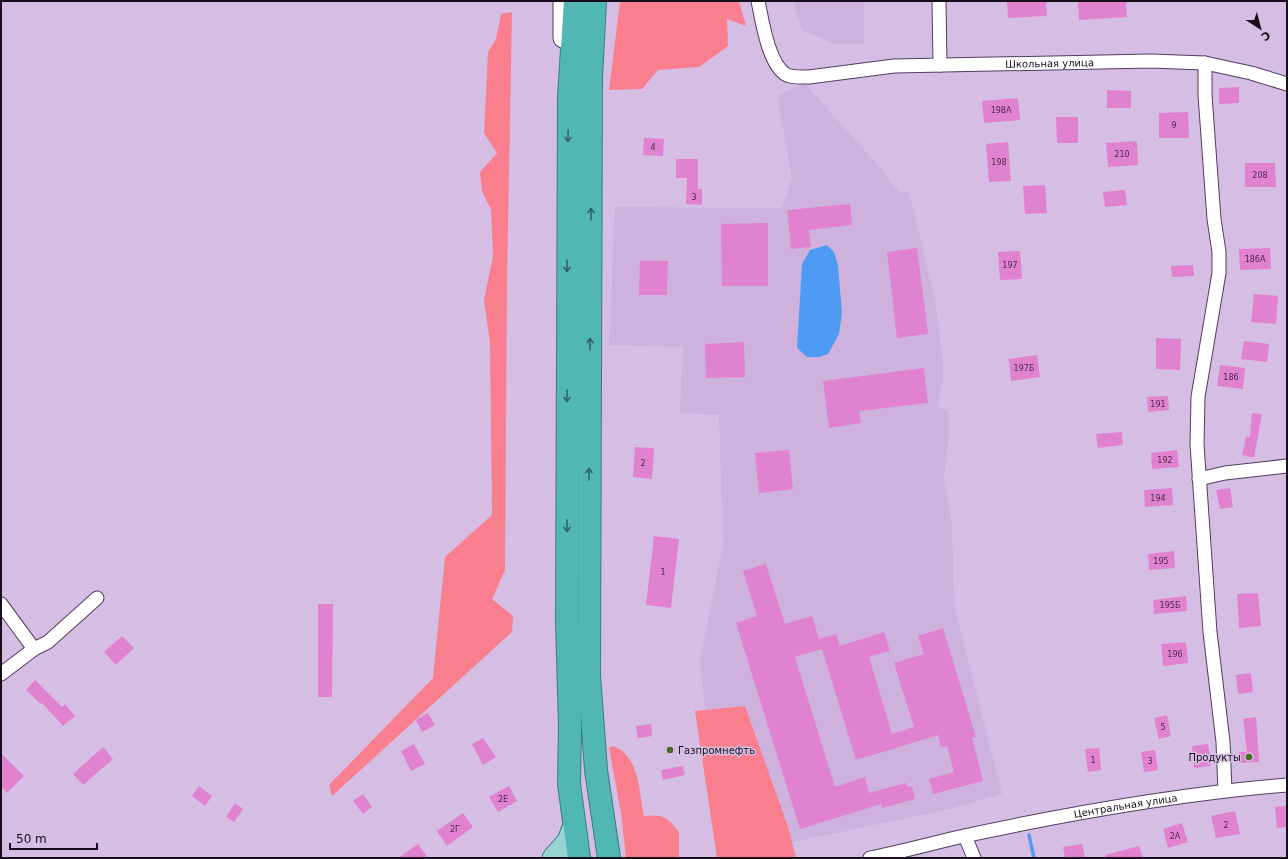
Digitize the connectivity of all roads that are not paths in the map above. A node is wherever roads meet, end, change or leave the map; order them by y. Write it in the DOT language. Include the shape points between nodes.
graph roads {
  1 [pos="563,1"];
  2 [pos="575,1"];
  3 [pos="595,1"];
  4 [pos="603,1"];
  5 [pos="758,1"];
  6 [pos="939,1"];
  7 [pos="1205,63"];
  8 [pos="940,65"];
  9 [pos="591,78"];
  10 [pos="1287,84"];
  11 [pos="569,97"];
  12 [pos="1287,466"];
  13 [pos="1199,479"];
  14 [pos="589,541"];
  15 [pos="97,598"];
  16 [pos="1,604"];
  17 [pos="34,649"];
  18 [pos="1,674"];
  19 [pos="570,727"];
  20 [pos="1287,785"];
  21 [pos="1225,790"];
  22 [pos="573,828"];
  23 [pos="965,836"];
  24 [pos="552,858"];
  25 [pos="578,858"];
  26 [pos="590,858"];
  27 [pos="609,858"];
  28 [pos="618,858"];
  29 [pos="870,858"];
  30 [pos="974,858"];
  1 -- 11 [label="street" via="563,43"];
  2 -- 11 [label="highway"];
  3 -- 9 [label="highway"];
  4 -- 9 [label="street"];
  5 -- 8 [label="street, Школьная улица" via="764,31 778,67 786,74 809,77 894,66"];
  6 -- 8 [label="street"];
  7 -- 8 [label="street, Школьная улица" via="1151,61"];
  7 -- 10 [label="street, Школьная улица"];
  7 -- 13 [label="street" via="1214,219 1219,252 1218,273 1198,397"];
  14 -- 9 [label="highway, one-way"];
  11 -- 19 [label="highway, one-way" via="566,621"];
  12 -- 13 [label="street" via="1225,473"];
  13 -- 21 [label="street" via="1210,632 1223,742"];
  14 -- 27 [label="highway" via="588,675 591,724"];
  14 -- 28 [label="highway" via="595,598 604,758"];
  15 -- 17 [label="street" via="48,642"];
  16 -- 17 [label="street"];
  17 -- 18 [label="street"];
  19 -- 22 [label="highway" via="569,784"];
  19 -- 26 [label="highway"];
  20 -- 21 [label="street, Центральная улица"];
  21 -- 23 [label="street, Центральная улица"];
  22 -- 24 [label="main road" via="568,841"];
  22 -- 25 [label="highway"];
  23 -- 29 [label="street, Центральная улица"];
  23 -- 30 [label="street"];
}
